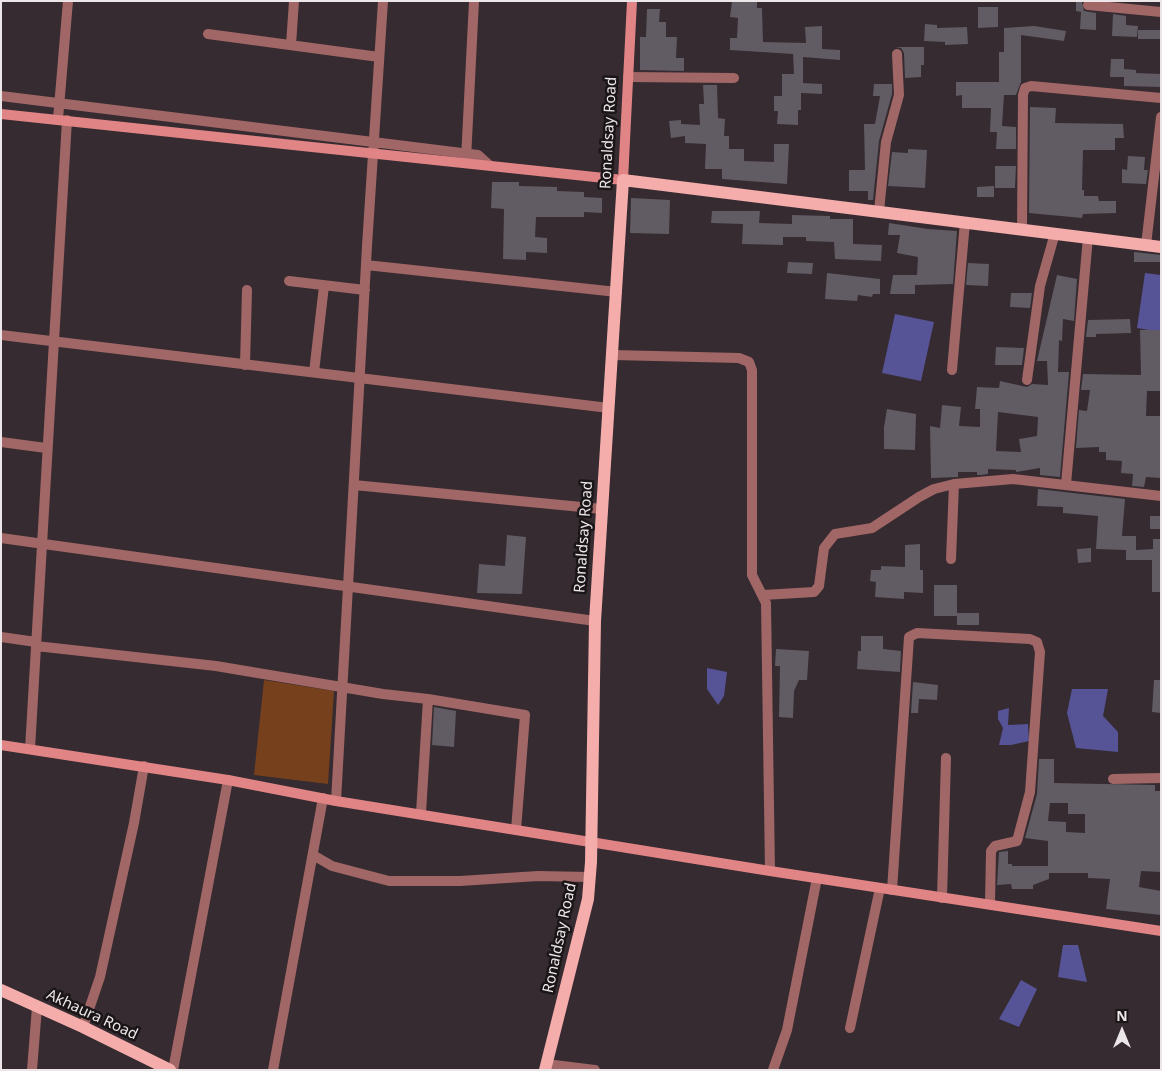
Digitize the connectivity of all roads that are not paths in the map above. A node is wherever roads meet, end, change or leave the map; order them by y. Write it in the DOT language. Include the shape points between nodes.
graph roads {
  1 [pos="68,1"];
  2 [pos="294,1"];
  3 [pos="383,1"];
  4 [pos="474,1"];
  5 [pos="632,1"];
  6 [pos="1088,4"];
  7 [pos="1161,12"];
  8 [pos="208,34"];
  9 [pos="291,45"];
  10 [pos="898,54"];
  11 [pos="379,57"];
  12 [pos="628,77"];
  13 [pos="734,78"];
  14 [pos="1,96"];
  15 [pos="1161,98"];
  16 [pos="60,103"];
  17 [pos="1,114"];
  18 [pos="1161,117"];
  19 [pos="62,120"];
  20 [pos="374,141"];
  21 [pos="373,153"];
  22 [pos="466,158"];
  23 [pos="623,180"];
  24 [pos="879,211"];
  25 [pos="965,222"];
  26 [pos="1022,230"];
  27 [pos="1055,233"];
  28 [pos="1088,238"];
  29 [pos="1146,245"];
  30 [pos="1161,247"];
  31 [pos="366,265"];
  32 [pos="289,282"];
  33 [pos="324,286"];
  34 [pos="247,290"];
  35 [pos="364,290"];
  36 [pos="617,292"];
  37 [pos="1,335"];
  38 [pos="54,342"];
  39 [pos="613,355"];
  40 [pos="245,365"];
  41 [pos="952,370"];
  42 [pos="314,372"];
  43 [pos="360,377"];
  44 [pos="1027,380"];
  45 [pos="609,408"];
  46 [pos="1,442"];
  47 [pos="46,448"];
  48 [pos="954,484"];
  49 [pos="1066,484"];
  50 [pos="354,485"];
  51 [pos="1161,496"];
  52 [pos="602,509"];
  53 [pos="1,538"];
  54 [pos="40,544"];
  55 [pos="951,559"];
  56 [pos="348,585"];
  57 [pos="763,595"];
  58 [pos="595,621"];
  59 [pos="1,637"];
  60 [pos="36,644"];
  61 [pos="342,687"];
  62 [pos="428,699"];
  63 [pos="1,745"];
  64 [pos="30,749"];
  65 [pos="946,758"];
  66 [pos="144,766"];
  67 [pos="1161,778"];
  68 [pos="1113,779"];
  69 [pos="228,780"];
  70 [pos="323,798"];
  71 [pos="336,800"];
  72 [pos="421,813"];
  73 [pos="516,830"];
  74 [pos="590,841"];
  75 [pos="313,854"];
  76 [pos="770,871"];
  77 [pos="590,877"];
  78 [pos="817,878"];
  79 [pos="880,888"];
  80 [pos="892,890"];
  81 [pos="942,898"];
  82 [pos="990,904"];
  83 [pos="1161,931"];
  84 [pos="1,990"];
  85 [pos="37,1007"];
  86 [pos="83,1027"];
  87 [pos="850,1028"];
  88 [pos="546,1067"];
  89 [pos="32,1070"];
  90 [pos="172,1070"];
  91 [pos="274,1070"];
  92 [pos="595,1070"];
  93 [pos="773,1070"];
  1 -- 16 [label="street"];
  2 -- 9 [label="street"];
  3 -- 11 [label="street"];
  4 -- 22 [label="street"];
  5 -- 12 [label="street, Ronaldsay Road"];
  6 -- 7 [label="street"];
  8 -- 9 [label="street"];
  9 -- 11 [label="street"];
  10 -- 24 [label="street" via="899,95 886,142"];
  11 -- 20 [label="street"];
  12 -- 13 [label="street"];
  12 -- 23 [label="street, Ronaldsay Road"];
  14 -- 16 [label="street"];
  15 -- 26 [label="street" via="1032,86 1025,88"];
  16 -- 19 [label="street"];
  16 -- 20 [label="street"];
  17 -- 19 [label="street"];
  18 -- 29 [label="street"];
  19 -- 21 [label="street"];
  19 -- 38 [label="street"];
  20 -- 21 [label="street"];
  20 -- 22 [label="street"];
  21 -- 22 [label="street"];
  21 -- 31 [label="street"];
  22 -- 23 [label="street" via="489,165"];
  23 -- 24 [label="main road"];
  23 -- 36 [label="main road, Ronaldsay Road"];
  24 -- 25 [label="main road"];
  25 -- 26 [label="main road"];
  25 -- 41 [label="street"];
  26 -- 27 [label="main road"];
  27 -- 28 [label="main road"];
  27 -- 44 [label="street" via="1040,286"];
  28 -- 29 [label="main road"];
  28 -- 49 [label="street"];
  29 -- 30 [label="main road"];
  31 -- 35 [label="street"];
  31 -- 36 [label="street"];
  32 -- 33 [label="street"];
  33 -- 35 [label="street"];
  33 -- 42 [label="street"];
  34 -- 40 [label="street"];
  35 -- 43 [label="street"];
  36 -- 39 [label="main road, Ronaldsay Road"];
  37 -- 38 [label="street"];
  38 -- 40 [label="street"];
  38 -- 47 [label="street"];
  39 -- 45 [label="main road, Ronaldsay Road"];
  39 -- 57 [label="street" via="739,358 751,365 752,575 756,588"];
  40 -- 42 [label="street"];
  42 -- 43 [label="street"];
  43 -- 45 [label="street"];
  43 -- 50 [label="street"];
  45 -- 52 [label="main road, Ronaldsay Road"];
  46 -- 47 [label="street"];
  47 -- 54 [label="street"];
  48 -- 49 [label="street" via="1013,479"];
  48 -- 55 [label="street"];
  48 -- 57 [label="street" via="919,497 872,528 835,534 824,548 819,586 814,592"];
  49 -- 51 [label="street"];
  50 -- 52 [label="street"];
  50 -- 56 [label="street"];
  52 -- 58 [label="main road, Ronaldsay Road"];
  53 -- 54 [label="street"];
  54 -- 56 [label="street"];
  54 -- 60 [label="street"];
  56 -- 58 [label="street"];
  56 -- 61 [label="street"];
  57 -- 76 [label="street" via="766,603"];
  58 -- 74 [label="main road, Ronaldsay Road"];
  59 -- 60 [label="street"];
  60 -- 61 [label="street" via="216,666"];
  60 -- 64 [label="street"];
  61 -- 62 [label="street"];
  61 -- 71 [label="street"];
  62 -- 72 [label="street"];
  62 -- 73 [label="street" via="525,715"];
  63 -- 64 [label="street"];
  64 -- 66 [label="street"];
  65 -- 81 [label="street"];
  66 -- 69 [label="street"];
  66 -- 86 [label="street" via="100,977"];
  67 -- 68 [label="street"];
  69 -- 70 [label="street"];
  69 -- 90 [label="street"];
  70 -- 71 [label="street"];
  70 -- 75 [label="street"];
  71 -- 72 [label="street"];
  72 -- 73 [label="street"];
  73 -- 74 [label="street"];
  74 -- 76 [label="street"];
  74 -- 77 [label="main road, Ronaldsay Road"];
  75 -- 77 [label="street" via="332,866 389,882"];
  75 -- 91 [label="street"];
  76 -- 78 [label="street"];
  77 -- 88 [label="main road, Ronaldsay Road" via="575,957"];
  78 -- 79 [label="street"];
  78 -- 93 [label="street" via="787,1030"];
  79 -- 80 [label="street"];
  79 -- 87 [label="street"];
  80 -- 81 [label="street"];
  80 -- 82 [label="street" via="909,637 917,633 1030,639 1037,642 1040,652 1030,792 1017,841 995,846 991,851"];
  81 -- 82 [label="street"];
  82 -- 83 [label="street"];
  84 -- 85 [label="main road, Akhaura Road"];
  85 -- 86 [label="main road, Akhaura Road"];
  85 -- 89 [label="street"];
  86 -- 90 [label="main road, Akhaura Road"];
  88 -- 92 [label="street"];
}
